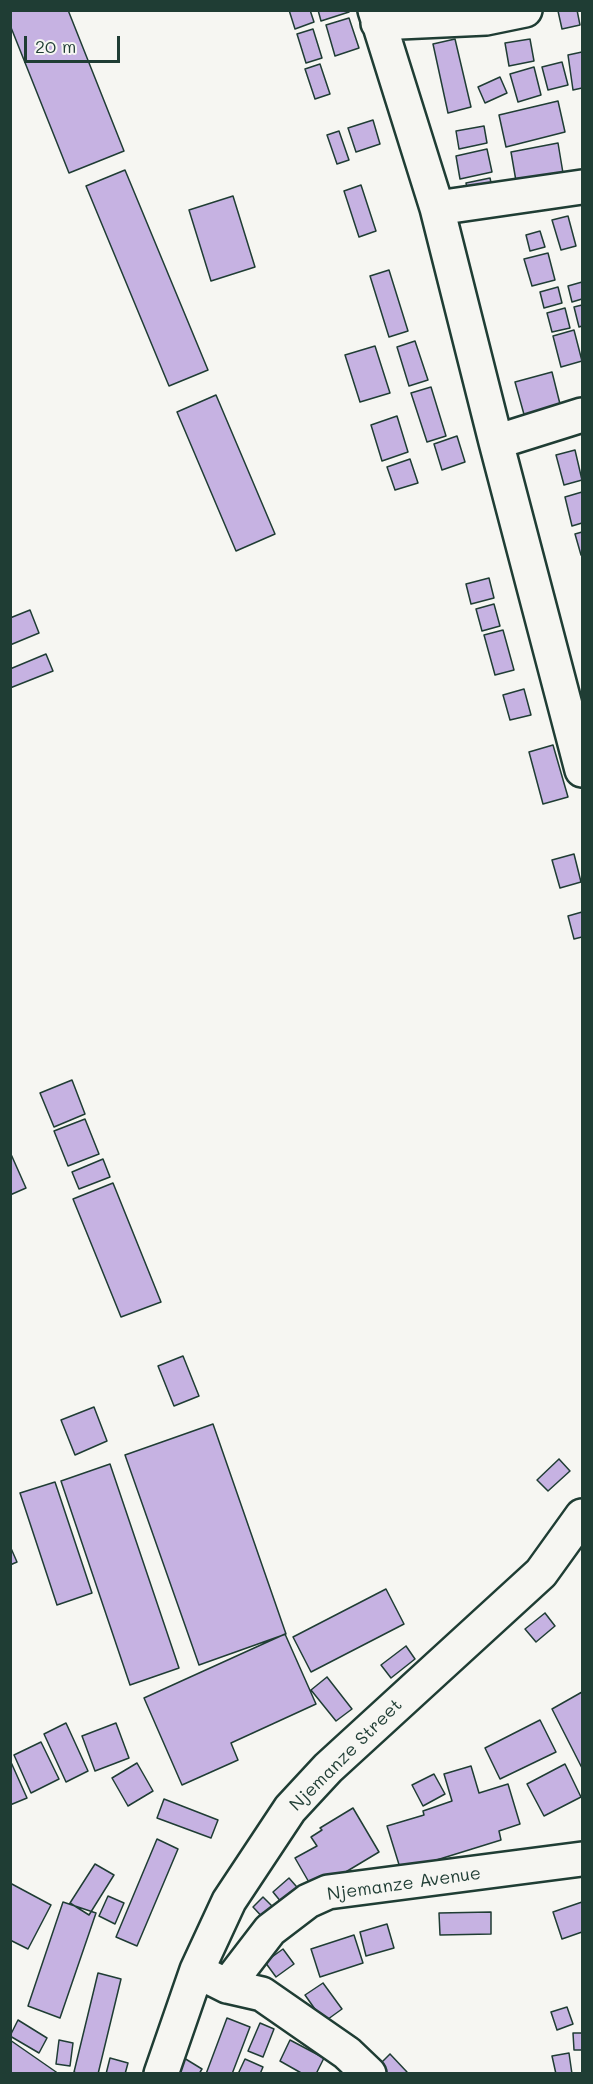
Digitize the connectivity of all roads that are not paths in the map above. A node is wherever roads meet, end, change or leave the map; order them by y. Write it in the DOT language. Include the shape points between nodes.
graph roads {
  1 [pos="525,10"];
  2 [pos="376,17"];
  3 [pos="582,187"];
  4 [pos="437,208"];
  5 [pos="582,415"];
  6 [pos="496,442"];
  7 [pos="582,770"];
  8 [pos="582,1516"];
  9 [pos="582,1859"];
  10 [pos="197,1970"];
  11 [pos="227,1986"];
  12 [pos="161,2073"];
  13 [pos="369,2073"];
  1 -- 2 [label="street" via="486,18"];
  2 -- 4 [label="street"];
  3 -- 4 [label="street"];
  4 -- 6 [label="street"];
  5 -- 6 [label="street"];
  6 -- 7 [label="street"];
  8 -- 10 [label="street, Njemanze Street" via="541,1573 328,1768 290,1809 229,1901"];
  9 -- 11 [label="street, Njemanze Avenue" via="328,1892 308,1901 270,1930"];
  10 -- 11 [label="street"];
  10 -- 12 [label="street, Njemanze Street"];
  11 -- 13 [label="street" via="262,1994 347,2053"];
}
